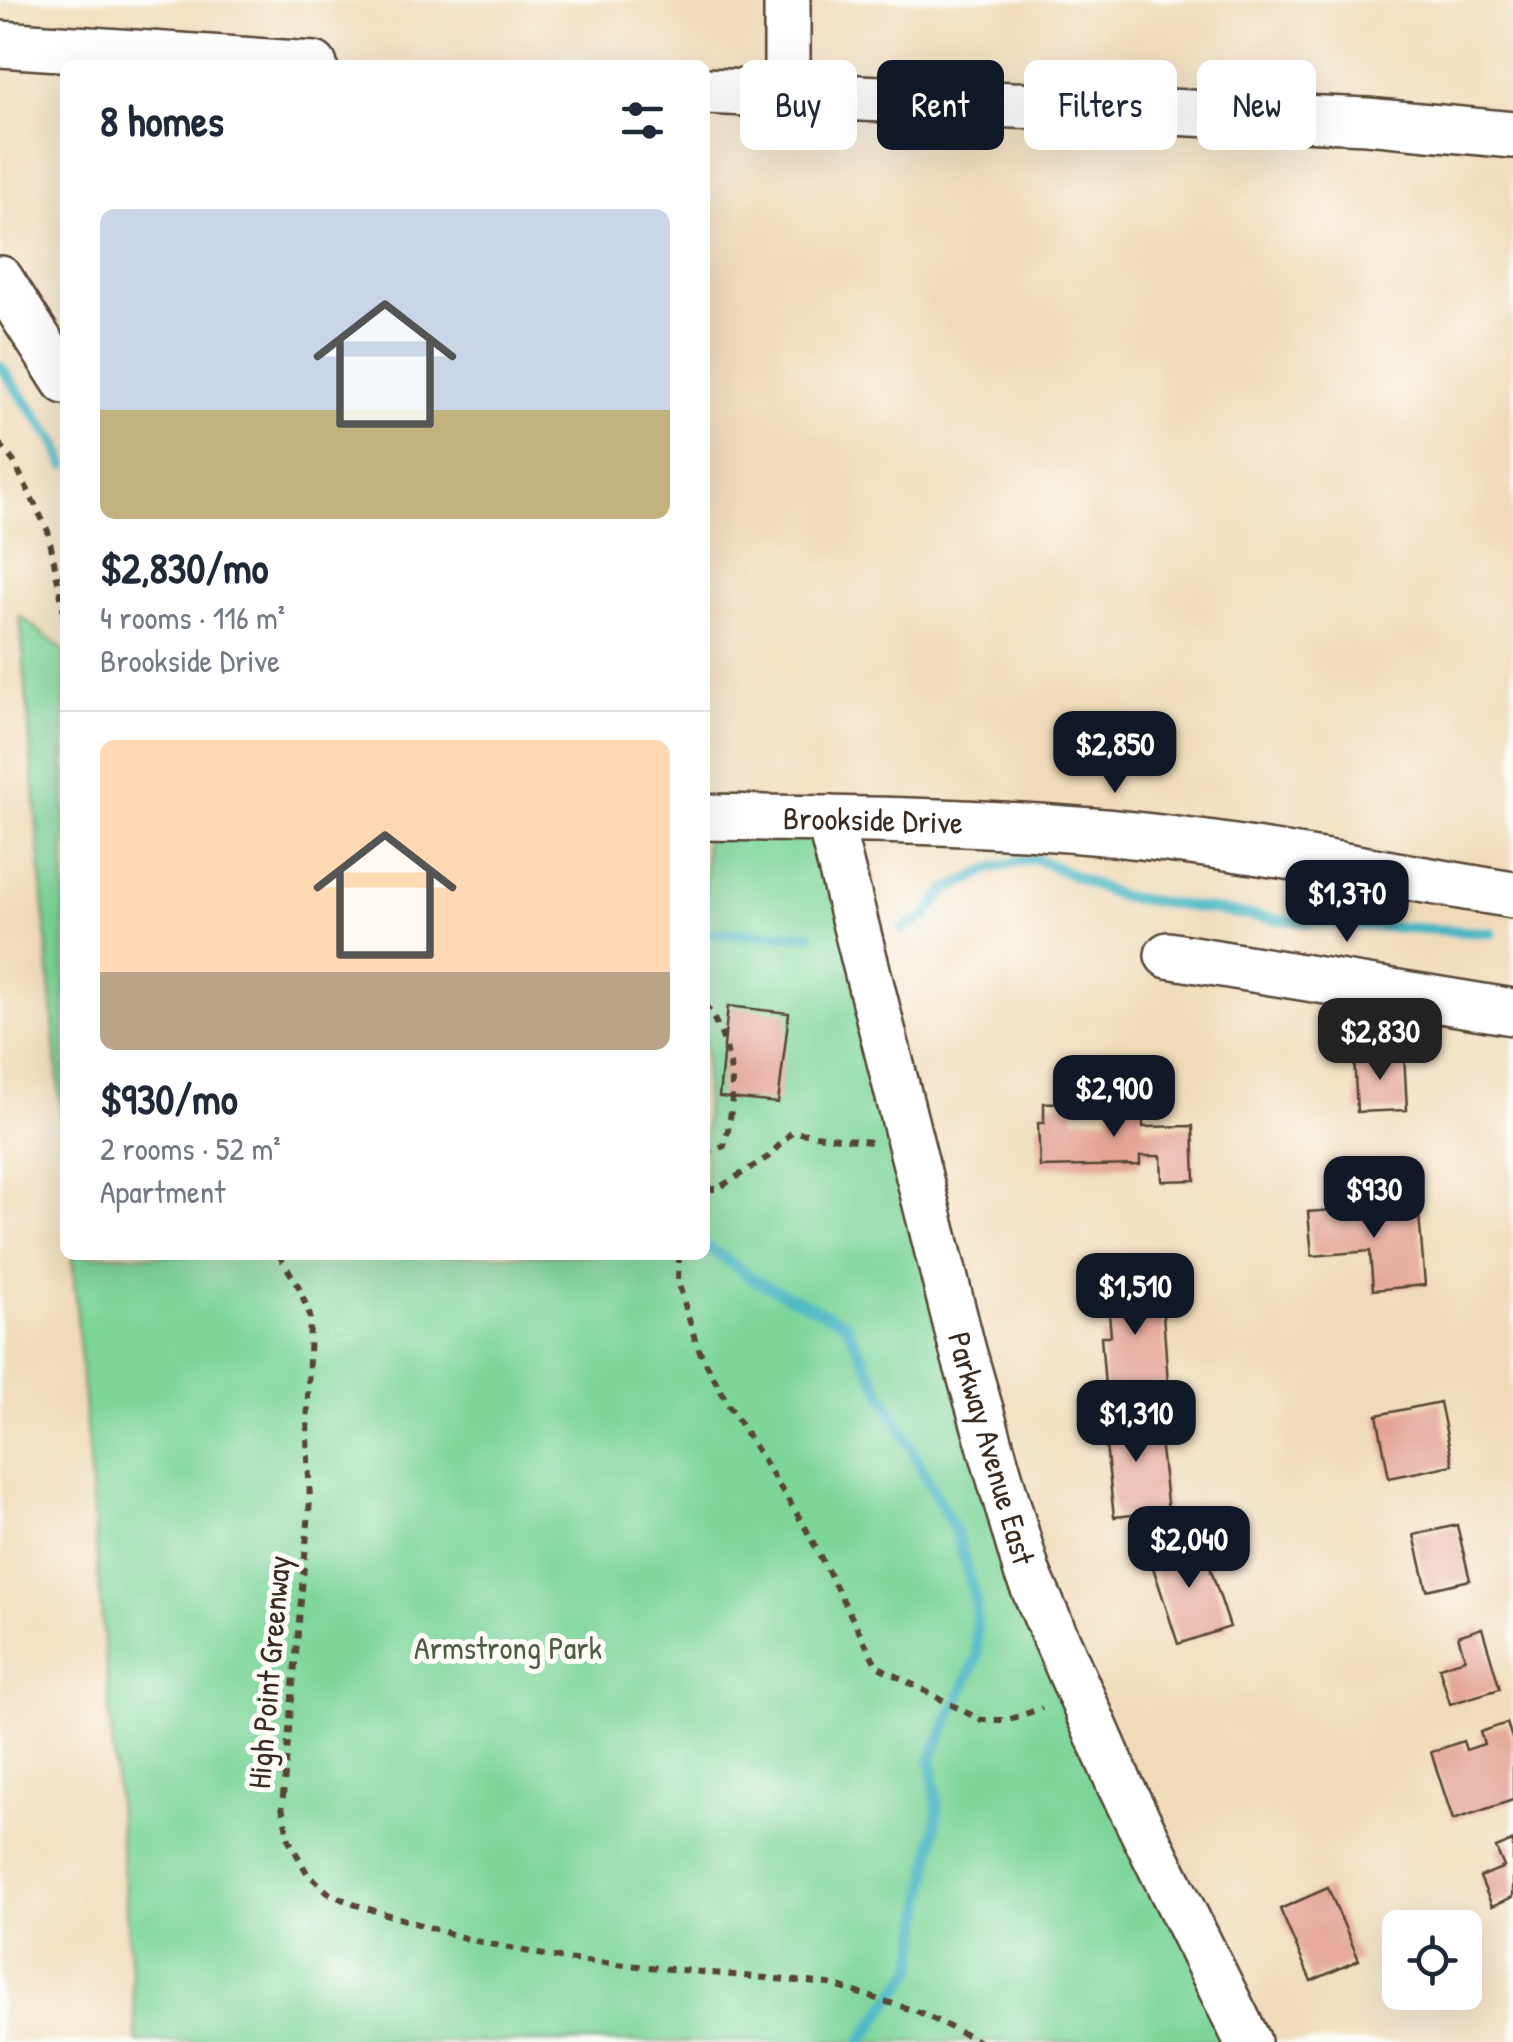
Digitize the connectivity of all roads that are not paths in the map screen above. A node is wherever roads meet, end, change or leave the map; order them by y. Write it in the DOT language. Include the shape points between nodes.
graph roads {
  1 [pos="788,0"];
  2 [pos="0,44"];
  3 [pos="239,60"];
  4 [pos="788,60"];
  5 [pos="710,91"];
  6 [pos="740,93"];
  7 [pos="857,99"];
  8 [pos="1513,135"];
  9 [pos="0,280"];
  10 [pos="60,373"];
  11 [pos="710,817"];
  12 [pos="830,819"];
  13 [pos="1513,895"];
  14 [pos="1168,956"];
  15 [pos="1513,1012"];
  16 [pos="1248,2042"];
  1 -- 4 [label="street"];
  2 -- 3 [label="street"];
  5 -- 6 [label="street"];
  7 -- 8 [label="street" via="1367,121"];
  9 -- 10 [label="street"];
  11 -- 12 [label="street, Brookside Drive"];
  12 -- 13 [label="street, Brookside Drive" via="1096,831"];
  12 -- 16 [label="street, Parkway Avenue East" via="1027,1572 1120,1785"];
  14 -- 15 [label="street"];
}
